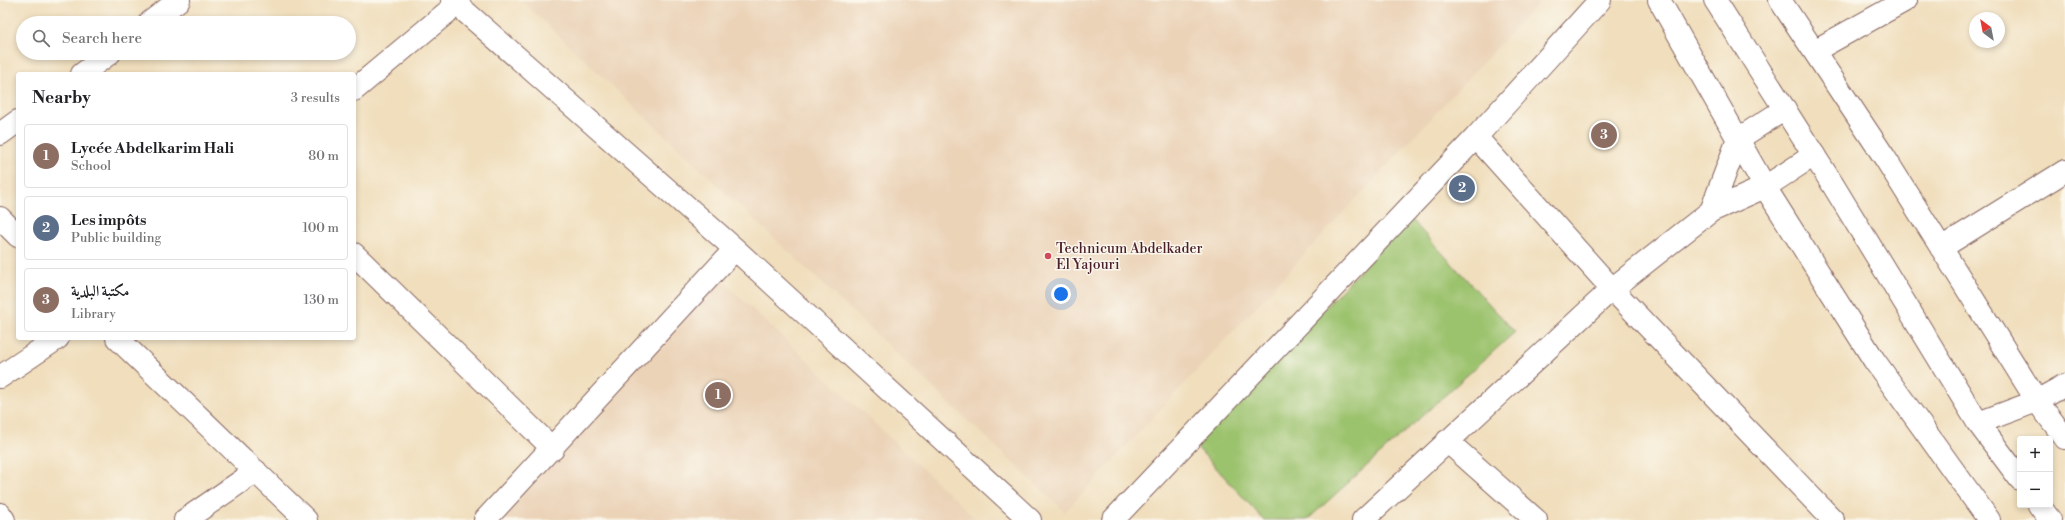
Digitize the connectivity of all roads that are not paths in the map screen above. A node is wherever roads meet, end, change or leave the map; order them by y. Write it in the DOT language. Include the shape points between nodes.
graph roads {
  1 [pos="179,0"];
  2 [pos="1600,0"];
  3 [pos="1659,0"];
  4 [pos="1715,0"];
  5 [pos="1780,0"];
  6 [pos="1906,0"];
  7 [pos="455,2"];
  8 [pos="158,16"];
  9 [pos="1814,52"];
  10 [pos="101,60"];
  11 [pos="85,72"];
  12 [pos="356,88"];
  13 [pos="1784,109"];
  14 [pos="16,122"];
  15 [pos="0,134"];
  16 [pos="1476,138"];
  17 [pos="1738,139"];
  18 [pos="1814,155"];
  19 [pos="2065,171"];
  20 [pos="1765,188"];
  21 [pos="1711,211"];
  22 [pos="0,218"];
  23 [pos="16,234"];
  24 [pos="1941,248"];
  25 [pos="736,249"];
  26 [pos="356,256"];
  27 [pos="1612,289"];
  28 [pos="55,340"];
  29 [pos="119,340"];
  30 [pos="0,377"];
  31 [pos="2065,385"];
  32 [pos="2037,401"];
  33 [pos="1978,423"];
  34 [pos="2065,438"];
  35 [pos="1447,441"];
  36 [pos="553,449"];
  37 [pos="256,471"];
  38 [pos="2017,475"];
  39 [pos="2041,508"];
  40 [pos="0,514"];
  41 [pos="4,520"];
  42 [pos="185,520"];
  43 [pos="306,520"];
  44 [pos="485,520"];
  45 [pos="1030,520"];
  46 [pos="1113,520"];
  47 [pos="1363,520"];
  48 [pos="1536,520"];
  49 [pos="1833,520"];
  50 [pos="1989,520"];
  51 [pos="2050,520"];
  1 -- 8 [label="main road"];
  2 -- 16 [label="main road"];
  3 -- 17 [label="main road"];
  4 -- 13 [label="main road"];
  5 -- 9 [label="main road"];
  6 -- 9 [label="main road"];
  7 -- 12 [label="main road"];
  7 -- 25 [label="main road"];
  9 -- 24 [label="main road"];
  10 -- 11 [label="main road"];
  13 -- 17 [label="main road"];
  13 -- 18 [label="main road"];
  14 -- 15 [label="main road"];
  16 -- 27 [label="main road"];
  16 -- 46 [label="main road"];
  17 -- 20 [label="main road"];
  17 -- 21 [label="main road"];
  18 -- 20 [label="main road"];
  18 -- 33 [label="main road"];
  19 -- 24 [label="main road"];
  20 -- 21 [label="main road"];
  20 -- 50 [label="main road" via="1874,360"];
  21 -- 27 [label="main road"];
  22 -- 23 [label="main road"];
  24 -- 32 [label="main road"];
  25 -- 36 [label="main road"];
  25 -- 45 [label="main road"];
  26 -- 36 [label="main road"];
  27 -- 35 [label="main road"];
  27 -- 49 [label="main road"];
  28 -- 30 [label="main road"];
  29 -- 37 [label="main road"];
  31 -- 32 [label="main road"];
  32 -- 33 [label="main road"];
  32 -- 34 [label="main road"];
  33 -- 38 [label="main road"];
  35 -- 47 [label="main road"];
  35 -- 48 [label="main road"];
  36 -- 44 [label="main road"];
  37 -- 42 [label="main road"];
  37 -- 43 [label="main road"];
  39 -- 51 [label="main road"];
  40 -- 41 [label="main road"];
}
